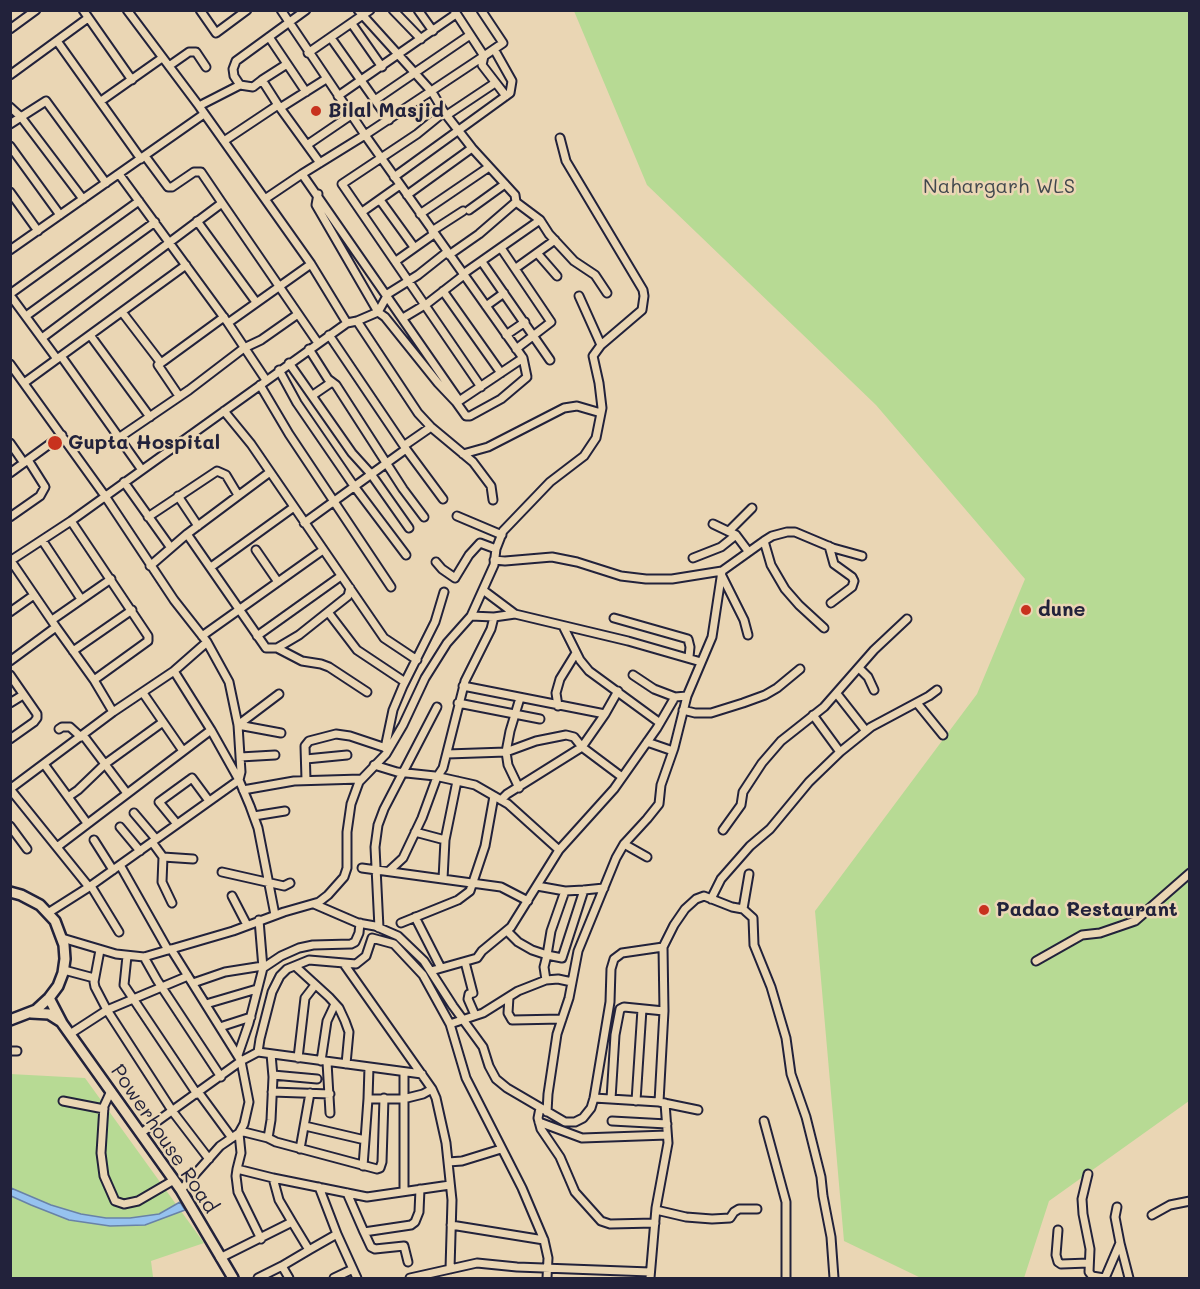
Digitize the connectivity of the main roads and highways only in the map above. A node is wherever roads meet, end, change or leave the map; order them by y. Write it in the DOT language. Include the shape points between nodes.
graph roads {
  1 [pos="10,892"];
  2 [pos="50,998"];
  3 [pos="30,1013"];
  4 [pos="10,1020"];
  5 [pos="62,1023"];
  6 [pos="233,1278"];
  1 -- 2 [label="main road" via="31,899 48,913 62,938 64,970"];
  2 -- 3 [label="main road"];
  2 -- 5 [label="main road, Powerhouse Road"];
  3 -- 4 [label="main road"];
  3 -- 5 [label="main road" via="49,1014"];
  5 -- 6 [label="main road, Powerhouse Road" via="174,1180"];
}
